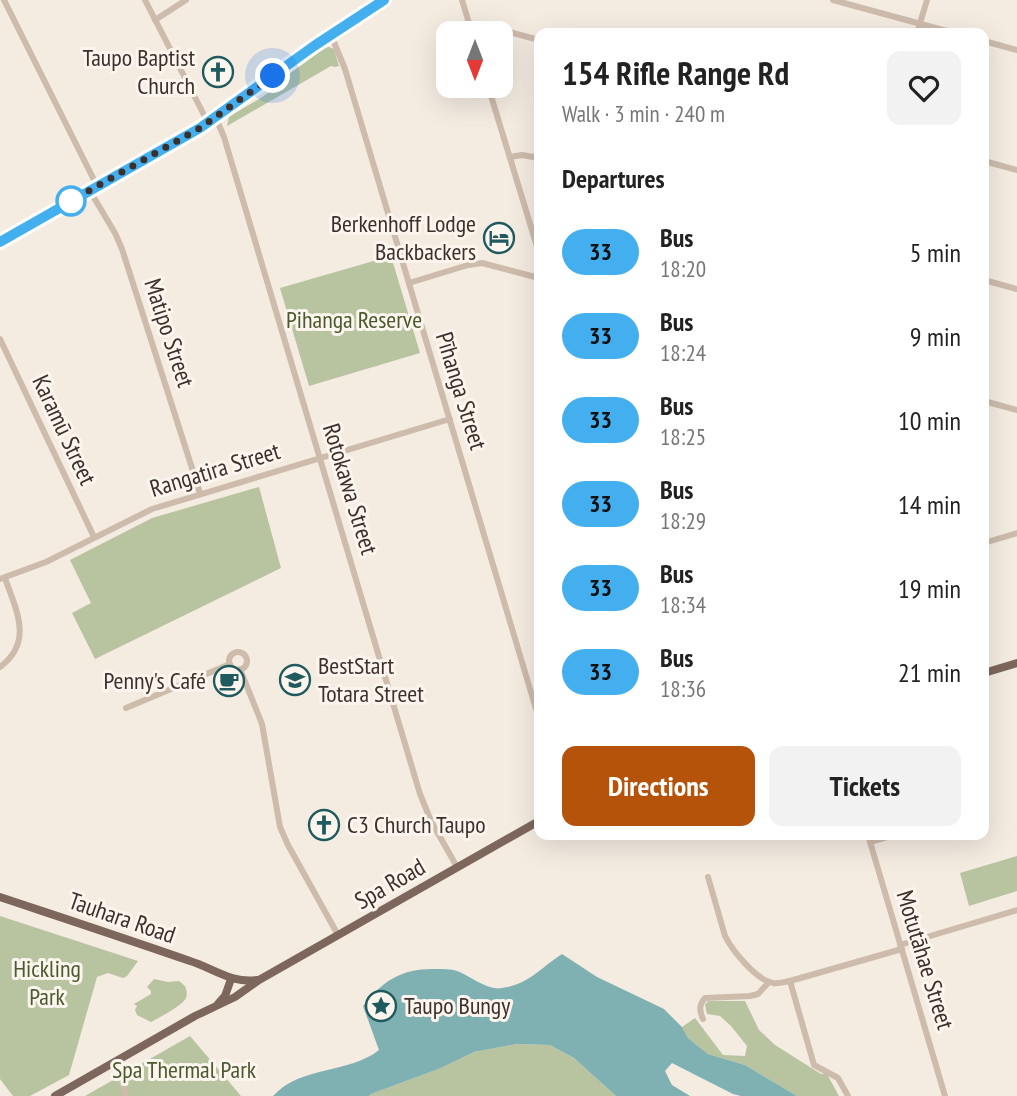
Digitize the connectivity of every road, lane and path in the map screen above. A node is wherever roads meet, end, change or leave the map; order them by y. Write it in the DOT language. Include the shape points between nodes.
graph roads {
  1 [pos="4,0"];
  2 [pos="145,0"];
  3 [pos="186,0"];
  4 [pos="384,0"];
  5 [pos="462,0"];
  6 [pos="833,0"];
  7 [pos="927,0"];
  8 [pos="155,20"];
  9 [pos="468,21"];
  10 [pos="920,24"];
  11 [pos="919,28"];
  12 [pos="935,28"];
  13 [pos="513,33"];
  14 [pos="331,35"];
  15 [pos="534,39"];
  16 [pos="989,42"];
  17 [pos="1017,50"];
  18 [pos="492,98"];
  19 [pos="213,120"];
  20 [pos="510,157"];
  21 [pos="534,157"];
  22 [pos="989,162"];
  23 [pos="1017,170"];
  24 [pos="97,186"];
  25 [pos="90,191"];
  26 [pos="534,236"];
  27 [pos="0,242"];
  28 [pos="534,277"];
  29 [pos="989,281"];
  30 [pos="409,283"];
  31 [pos="1017,289"];
  32 [pos="0,339"];
  33 [pos="989,402"];
  34 [pos="1017,410"];
  35 [pos="450,419"];
  36 [pos="320,458"];
  37 [pos="200,493"];
  38 [pos="1017,533"];
  39 [pos="94,537"];
  40 [pos="989,541"];
  41 [pos="3,579"];
  42 [pos="1017,663"];
  43 [pos="230,664"];
  44 [pos="0,667"];
  45 [pos="240,669"];
  46 [pos="989,671"];
  47 [pos="534,702"];
  48 [pos="126,708"];
  49 [pos="534,824"];
  50 [pos="870,840"];
  51 [pos="457,867"];
  52 [pos="708,877"];
  53 [pos="0,897"];
  54 [pos="1017,910"];
  55 [pos="338,935"];
  56 [pos="901,947"];
  57 [pos="231,979"];
  58 [pos="260,980"];
  59 [pos="790,981"];
  60 [pos="769,982"];
  61 [pos="216,1006"];
  62 [pos="703,1019"];
  63 [pos="115,1062"];
  64 [pos="55,1096"];
  65 [pos="126,1096"];
  66 [pos="848,1096"];
  67 [pos="945,1096"];
  1 -- 24 [label="street"];
  2 -- 8 [label="street, Rotokawa Street"];
  3 -- 8 [label="street"];
  4 -- 14 [label="street"];
  5 -- 9 [label="street"];
  6 -- 10 [label="street"];
  7 -- 10 [label="street"];
  8 -- 19 [label="street, Rotokawa Street" via="204,114"];
  10 -- 11 [label="street"];
  10 -- 12 [label="street"];
  13 -- 15 [label="street"];
  14 -- 19 [label="street"];
  14 -- 30 [label="street, Pīhanga Street"];
  16 -- 17 [label="street"];
  18 -- 20 [label="street"];
  19 -- 24 [label="street"];
  19 -- 36 [label="street, Rotokawa Street" via="218,122 228,149"];
  20 -- 21 [label="street"];
  20 -- 26 [label="street"];
  22 -- 23 [label="street"];
  24 -- 25 [label="street"];
  25 -- 27 [label="street"];
  25 -- 37 [label="street, Matipo Street" via="122,249"];
  28 -- 30 [label="street" via="482,263"];
  29 -- 31 [label="street"];
  30 -- 35 [label="street, Pīhanga Street"];
  32 -- 39 [label="street, Karamū Street"];
  33 -- 34 [label="street"];
  35 -- 36 [label="street, Rangatira Street"];
  35 -- 47 [label="street, Pīhanga Street"];
  36 -- 37 [label="street, Rangatira Street"];
  36 -- 51 [label="street, Rotokawa Street" via="420,794"];
  37 -- 39 [label="street, Rangatira Street" via="152,509"];
  38 -- 40 [label="street"];
  39 -- 41 [label="street, Rangatira Street"];
  41 -- 44 [label="street" via="19,617 20,635 14,653"];
  42 -- 46 [label="main road"];
  43 -- 45 [label="street"];
  43 -- 45 [label="street" via="230,656 240,652 246,661"];
  43 -- 48 [label="street"];
  45 -- 55 [label="street" via="261,724 280,827"];
  49 -- 51 [label="main road, Spa Road"];
  50 -- 56 [label="street, Motutāhae Street"];
  51 -- 55 [label="main road, Spa Road"];
  52 -- 60 [label="street" via="728,944"];
  53 -- 57 [label="main road, Tauhara Road" via="196,962"];
  54 -- 56 [label="street"];
  55 -- 58 [label="main road, Spa Road"];
  56 -- 59 [label="street"];
  56 -- 67 [label="street, Motutāhae Street"];
  57 -- 58 [label="main road"];
  57 -- 61 [label="main road"];
  58 -- 61 [label="main road, Spa Road"];
  59 -- 60 [label="street"];
  59 -- 66 [label="street" via="814,1065 838,1078"];
  60 -- 62 [label="street" via="750,996 705,998 700,1012"];
  61 -- 63 [label="main road, Spa Road"];
  63 -- 64 [label="main road, Spa Road"];
  63 -- 65 [label="street"];
}
